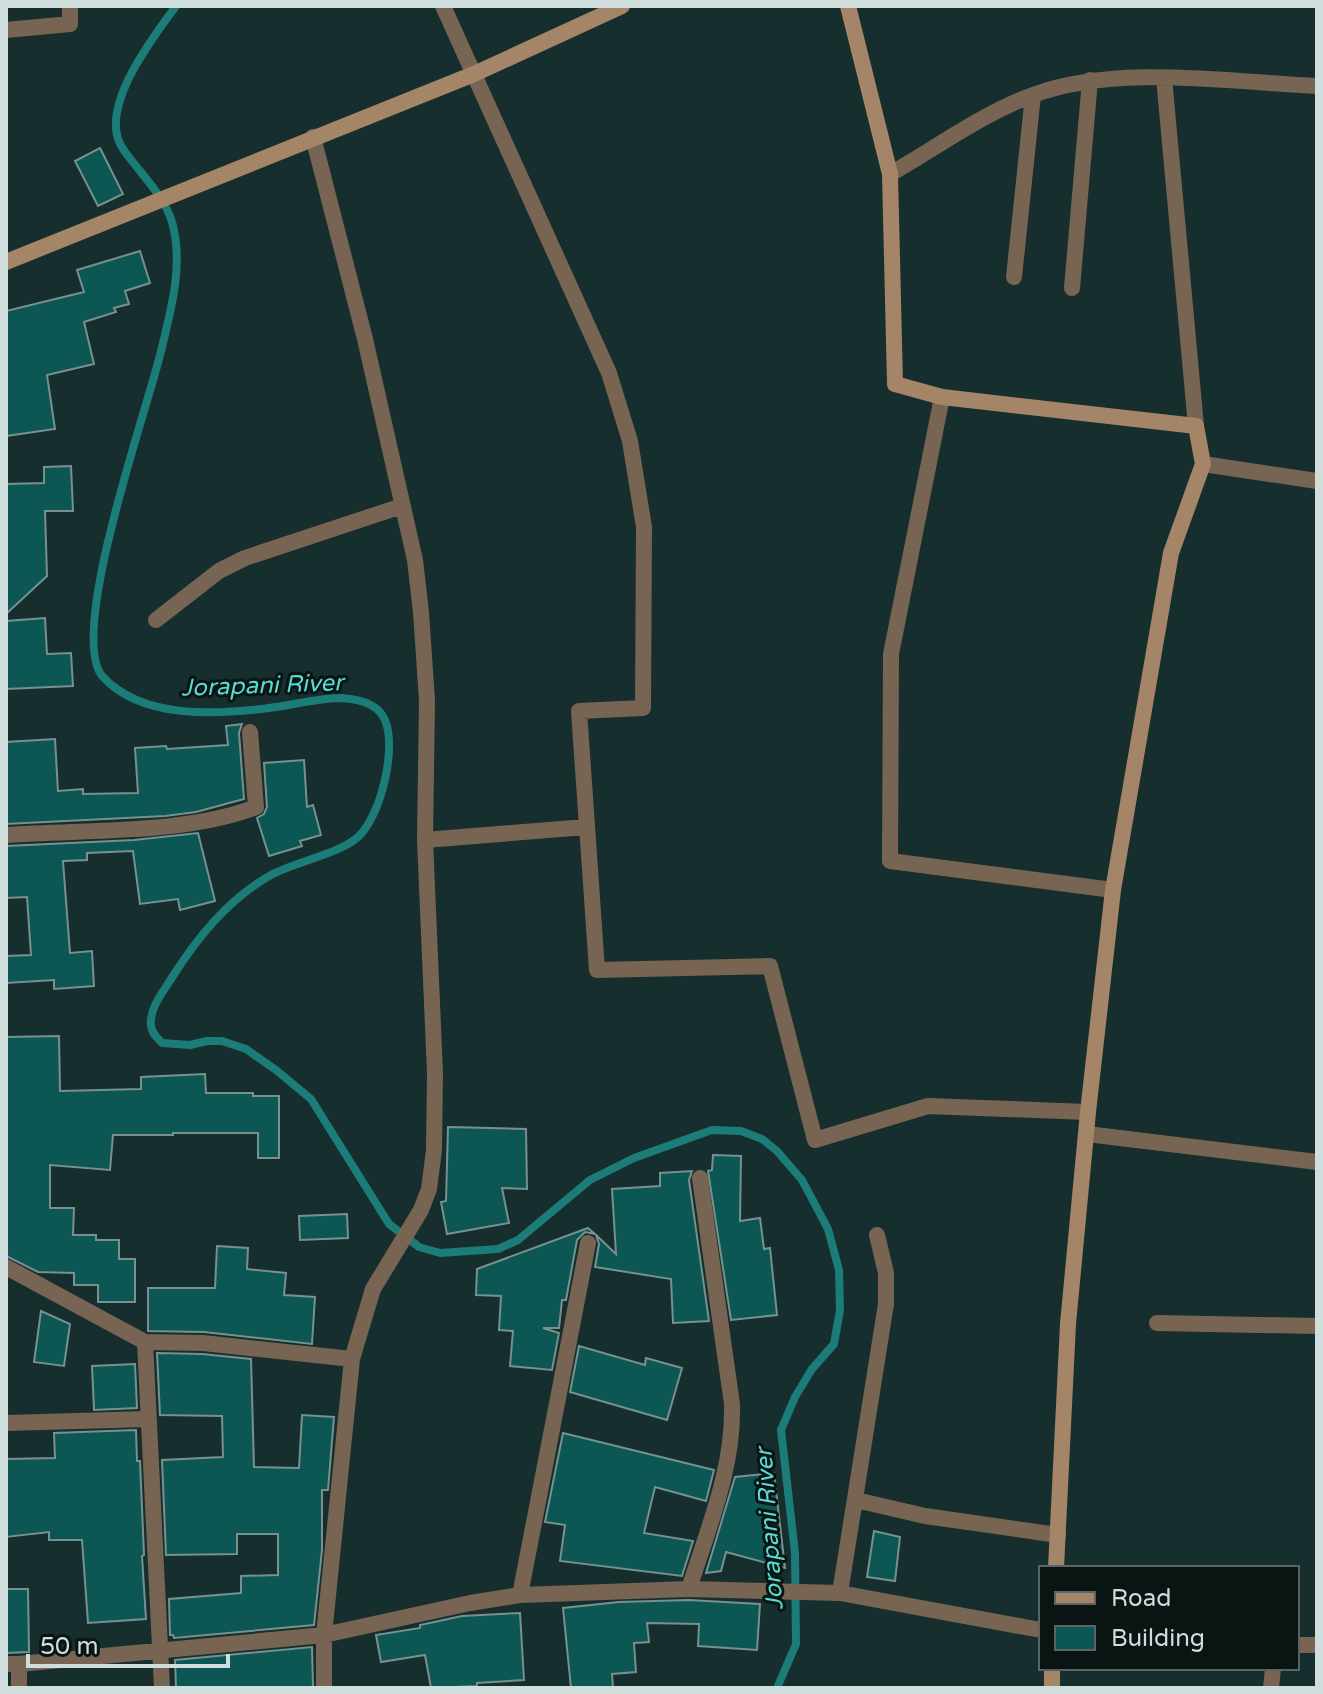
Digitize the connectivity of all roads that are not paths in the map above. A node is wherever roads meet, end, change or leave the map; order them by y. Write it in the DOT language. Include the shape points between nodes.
graph roads {
  1 [pos="70,6"];
  2 [pos="443,6"];
  3 [pos="622,6"];
  4 [pos="848,6"];
  5 [pos="6,30"];
  6 [pos="474,74"];
  7 [pos="1164,78"];
  8 [pos="1090,80"];
  9 [pos="1317,86"];
  10 [pos="1033,95"];
  11 [pos="313,137"];
  12 [pos="890,174"];
  13 [pos="6,262"];
  14 [pos="1014,277"];
  15 [pos="1072,288"];
  16 [pos="942,397"];
  17 [pos="1196,426"];
  18 [pos="1203,464"];
  19 [pos="1317,481"];
  20 [pos="402,506"];
  21 [pos="156,620"];
  22 [pos="250,732"];
  23 [pos="586,827"];
  24 [pos="6,835"];
  25 [pos="425,840"];
  26 [pos="1113,890"];
  27 [pos="1088,1112"];
  28 [pos="1087,1134"];
  29 [pos="1317,1162"];
  30 [pos="700,1178"];
  31 [pos="877,1235"];
  32 [pos="588,1243"];
  33 [pos="6,1267"];
  34 [pos="1157,1323"];
  35 [pos="1317,1326"];
  36 [pos="145,1342"];
  37 [pos="352,1359"];
  38 [pos="148,1419"];
  39 [pos="6,1423"];
  40 [pos="856,1500"];
  41 [pos="1058,1535"];
  42 [pos="1056,1566"];
  43 [pos="689,1589"];
  44 [pos="840,1593"];
  45 [pos="520,1595"];
  46 [pos="1039,1630"];
  47 [pos="324,1635"];
  48 [pos="1317,1637"];
  49 [pos="1317,1645"];
  50 [pos="160,1651"];
  51 [pos="12,1664"];
  52 [pos="19,1688"];
  53 [pos="162,1688"];
  54 [pos="324,1688"];
  1 -- 5 [label="street" via="70,24"];
  2 -- 6 [label="street"];
  3 -- 6 [label="street"];
  4 -- 12 [label="street"];
  6 -- 11 [label="street"];
  6 -- 23 [label="street" via="609,373 630,441 644,527 643,708 579,711"];
  7 -- 8 [label="street"];
  7 -- 9 [label="street"];
  7 -- 17 [label="street"];
  8 -- 10 [label="street"];
  8 -- 15 [label="street"];
  10 -- 12 [label="street"];
  10 -- 14 [label="street"];
  11 -- 13 [label="street"];
  11 -- 20 [label="street"];
  12 -- 16 [label="street" via="895,384"];
  16 -- 17 [label="street"];
  16 -- 26 [label="street" via="891,654 890,861"];
  17 -- 18 [label="street"];
  18 -- 19 [label="street"];
  18 -- 26 [label="street" via="1171,553"];
  20 -- 21 [label="street" via="245,558 219,571"];
  20 -- 25 [label="street" via="421,612 427,701"];
  22 -- 24 [label="street" via="256,807 215,819 140,829"];
  23 -- 25 [label="street"];
  23 -- 27 [label="street" via="597,970 770,966 815,1140 928,1106"];
  25 -- 37 [label="street" via="435,1073 433,1171 421,1210 373,1289"];
  26 -- 27 [label="street"];
  27 -- 28 [label="street"];
  28 -- 29 [label="street"];
  28 -- 41 [label="street" via="1068,1324"];
  30 -- 43 [label="street" via="733,1428 725,1476"];
  31 -- 40 [label="street" via="886,1273 886,1304"];
  32 -- 45 [label="street"];
  33 -- 36 [label="street"];
  34 -- 35 [label="street"];
  36 -- 37 [label="street"];
  36 -- 38 [label="street"];
  37 -- 47 [label="street"];
  38 -- 39 [label="street"];
  38 -- 50 [label="street"];
  40 -- 41 [label="street"];
  40 -- 44 [label="street"];
  41 -- 42 [label="street"];
  43 -- 44 [label="street"];
  43 -- 45 [label="street"];
  44 -- 46 [label="street"];
  45 -- 47 [label="street"];
  47 -- 50 [label="street"];
  47 -- 54 [label="street"];
  48 -- 49 [label="street"];
  50 -- 51 [label="street"];
  50 -- 53 [label="street"];
  51 -- 52 [label="street"];
}
